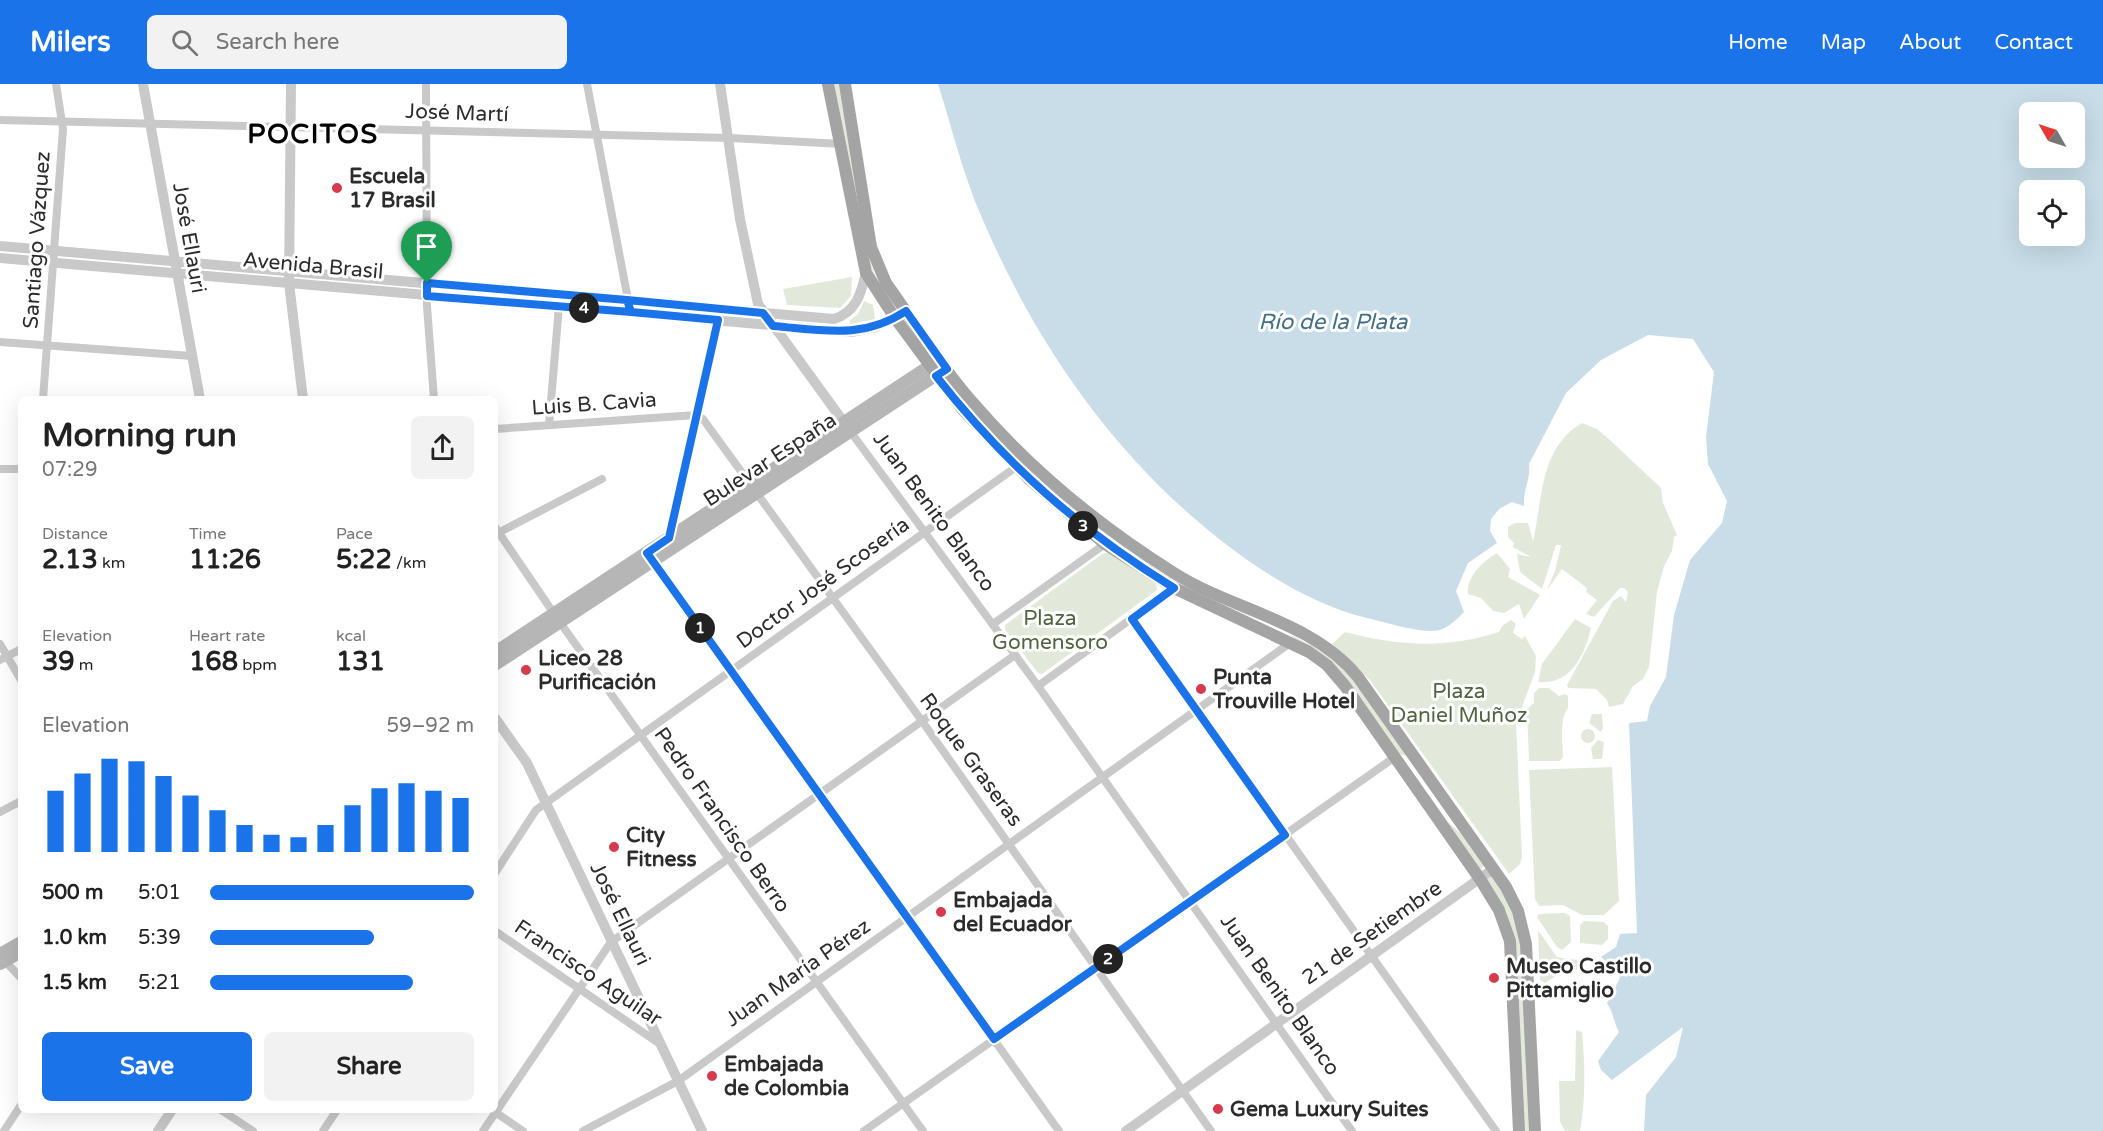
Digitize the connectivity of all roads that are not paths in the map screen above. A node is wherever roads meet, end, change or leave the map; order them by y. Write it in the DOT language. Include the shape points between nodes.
graph roads {
  1 [pos="56,84"];
  2 [pos="143,84"];
  3 [pos="291,84"];
  4 [pos="426,84"];
  5 [pos="586,84"];
  6 [pos="720,84"];
  7 [pos="828,84"];
  8 [pos="845,84"];
  9 [pos="0,120"];
  10 [pos="61,123"];
  11 [pos="149,123"];
  12 [pos="291,127"];
  13 [pos="426,130"];
  14 [pos="596,135"];
  15 [pos="730,138"];
  16 [pos="842,144"];
  17 [pos="0,246"];
  18 [pos="55,257"];
  19 [pos="0,258"];
  20 [pos="173,262"];
  21 [pos="289,271"];
  22 [pos="176,273"];
  23 [pos="866,273"];
  24 [pos="289,283"];
  25 [pos="427,283"];
  26 [pos="560,294"];
  27 [pos="427,296"];
  28 [pos="627,300"];
  29 [pos="559,306"];
  30 [pos="631,312"];
  31 [pos="763,313"];
  32 [pos="900,314"];
  33 [pos="718,320"];
  34 [pos="773,326"];
  35 [pos="0,342"];
  36 [pos="47,346"];
  37 [pos="192,356"];
  38 [pos="938,370"];
  39 [pos="43,396"];
  40 [pos="199,396"];
  41 [pos="303,396"];
  42 [pos="434,396"];
  43 [pos="696,415"];
  44 [pos="549,425"];
  45 [pos="847,427"];
  46 [pos="498,429"];
  47 [pos="1016,467"];
  48 [pos="0,469"];
  49 [pos="18,469"];
  50 [pos="602,479"];
  51 [pos="754,488"];
  52 [pos="498,531"];
  53 [pos="925,533"];
  54 [pos="498,535"];
  55 [pos="669,538"];
  56 [pos="1105,544"];
  57 [pos="650,556"];
  58 [pos="1174,588"];
  59 [pos="833,599"];
  60 [pos="556,617"];
  61 [pos="1132,619"];
  62 [pos="993,624"];
  63 [pos="1290,643"];
  64 [pos="0,644"];
  65 [pos="18,650"];
  66 [pos="498,650"];
  67 [pos="1015,656"];
  68 [pos="3,658"];
  69 [pos="498,663"];
  70 [pos="731,672"];
  71 [pos="18,676"];
  72 [pos="1038,686"];
  73 [pos="1197,710"];
  74 [pos="922,721"];
  75 [pos="498,722"];
  76 [pos="641,736"];
  77 [pos="1395,757"];
  78 [pos="1102,778"];
  79 [pos="819,796"];
  80 [pos="18,803"];
  81 [pos="546,804"];
  82 [pos="0,812"];
  83 [pos="1468,832"];
  84 [pos="1285,835"];
  85 [pos="1010,845"];
  86 [pos="729,860"];
  87 [pos="498,868"];
  88 [pos="1493,869"];
  89 [pos="1480,879"];
  90 [pos="1190,902"];
  91 [pos="907,918"];
  92 [pos="498,933"];
  93 [pos="612,942"];
  94 [pos="18,945"];
  95 [pos="18,953"];
  96 [pos="1372,957"];
  97 [pos="1,959"];
  98 [pos="1096,968"];
  99 [pos="18,975"];
  100 [pos="815,982"];
  101 [pos="579,988"];
  102 [pos="1277,1024"];
  103 [pos="994,1039"];
  104 [pos="660,1044"];
  105 [pos="678,1081"];
  106 [pos="1183,1091"];
  107 [pos="903,1103"];
  108 [pos="498,1105"];
  109 [pos="18,1110"];
  110 [pos="170,1113"];
  111 [pos="226,1113"];
  112 [pos="335,1113"];
  113 [pos="493,1113"];
  114 [pos="497,1113"];
  115 [pos="4,1131"];
  116 [pos="158,1131"];
  117 [pos="253,1131"];
  118 [pos="323,1131"];
  119 [pos="483,1131"];
  120 [pos="523,1131"];
  121 [pos="583,1131"];
  122 [pos="702,1131"];
  123 [pos="864,1131"];
  124 [pos="923,1131"];
  125 [pos="1059,1131"];
  126 [pos="1126,1131"];
  127 [pos="1211,1131"];
  128 [pos="1352,1131"];
  129 [pos="1496,1131"];
  130 [pos="1519,1131"];
  131 [pos="1535,1131"];
  1 -- 10 [label="street, Santiago Vázquez"];
  2 -- 11 [label="street, José Ellauri"];
  3 -- 12 [label="street"];
  4 -- 13 [label="street"];
  5 -- 14 [label="street"];
  6 -- 15 [label="street, Juan Benito Blanco"];
  7 -- 16 [label="main road"];
  8 -- 32 [label="main road" via="873,256"];
  9 -- 10 [label="street, José Martí"];
  10 -- 11 [label="street, José Martí"];
  10 -- 18 [label="street, Santiago Vázquez"];
  11 -- 12 [label="street, José Martí"];
  11 -- 20 [label="street, José Ellauri"];
  12 -- 13 [label="street, José Martí"];
  12 -- 21 [label="street"];
  13 -- 14 [label="street, José Martí"];
  13 -- 25 [label="street"];
  14 -- 15 [label="street, José Martí"];
  14 -- 28 [label="street"];
  15 -- 16 [label="street, José Martí"];
  15 -- 31 [label="street, Juan Benito Blanco" via="744,239"];
  16 -- 23 [label="main road"];
  17 -- 18 [label="street, Avenida Brasil"];
  18 -- 19 [label="street, Avenida Brasil"];
  18 -- 20 [label="street, Avenida Brasil"];
  18 -- 22 [label="street, Avenida Brasil"];
  18 -- 36 [label="street, Santiago Vázquez"];
  20 -- 21 [label="street, Avenida Brasil"];
  20 -- 22 [label="street, José Ellauri"];
  21 -- 24 [label="street"];
  21 -- 25 [label="street, Avenida Brasil"];
  22 -- 24 [label="street, Avenida Brasil"];
  22 -- 37 [label="street, José Ellauri"];
  23 -- 31 [label="street, Avenida Brasil" via="857,303 839,318"];
  23 -- 32 [label="main road"];
  24 -- 27 [label="street, Avenida Brasil"];
  24 -- 41 [label="street"];
  25 -- 26 [label="street, Avenida Brasil"];
  25 -- 27 [label="street"];
  26 -- 28 [label="street, Avenida Brasil"];
  26 -- 29 [label="street"];
  27 -- 29 [label="street, Avenida Brasil"];
  27 -- 42 [label="street"];
  28 -- 30 [label="street"];
  28 -- 31 [label="street, Avenida Brasil"];
  29 -- 30 [label="street, Avenida Brasil"];
  29 -- 44 [label="street"];
  30 -- 33 [label="street, Avenida Brasil"];
  31 -- 34 [label="street, Juan Benito Blanco"];
  32 -- 34 [label="street, Avenida Brasil" via="876,327 852,332"];
  32 -- 38 [label="main road"];
  32 -- 38 [label="main road"];
  33 -- 34 [label="street, Avenida Brasil"];
  33 -- 43 [label="street"];
  34 -- 45 [label="street, Juan Benito Blanco"];
  35 -- 36 [label="street"];
  36 -- 37 [label="street"];
  36 -- 39 [label="street, Santiago Vázquez"];
  37 -- 40 [label="street, José Ellauri"];
  38 -- 45 [label="main road, Bulevar España"];
  38 -- 47 [label="main road" via="963,410"];
  38 -- 83 [label="main road" via="1017,450 1102,525 1175,575 1310,637 1339,658 1358,677"];
  43 -- 44 [label="street, Luis B. Cavia"];
  43 -- 51 [label="street, Roque Graseras" via="708,424"];
  43 -- 55 [label="street"];
  44 -- 46 [label="street, Luis B. Cavia"];
  45 -- 51 [label="main road, Bulevar España"];
  45 -- 53 [label="street, Juan Benito Blanco"];
  47 -- 53 [label="street, Doctor José Scosería"];
  47 -- 56 [label="main road"];
  48 -- 49 [label="street"];
  50 -- 52 [label="street"];
  51 -- 55 [label="main road, Bulevar España"];
  51 -- 57 [label="main road, Bulevar España"];
  51 -- 59 [label="street, Roque Graseras"];
  53 -- 59 [label="street, Doctor José Scosería"];
  53 -- 62 [label="street, Juan Benito Blanco"];
  54 -- 60 [label="street, Pedro Francisco Berro"];
  55 -- 57 [label="main road, Bulevar España"];
  56 -- 58 [label="main road"];
  56 -- 62 [label="street"];
  57 -- 60 [label="main road, Bulevar España"];
  57 -- 70 [label="street"];
  58 -- 61 [label="street"];
  58 -- 63 [label="main road"];
  59 -- 70 [label="street, Doctor José Scosería"];
  59 -- 74 [label="street, Roque Graseras"];
  60 -- 66 [label="main road, Bulevar España"];
  60 -- 69 [label="main road, Bulevar España"];
  60 -- 76 [label="street, Pedro Francisco Berro"];
  61 -- 72 [label="street"];
  61 -- 73 [label="street"];
  62 -- 67 [label="street, Juan Benito Blanco"];
  63 -- 73 [label="street, Juan María Pérez"];
  63 -- 77 [label="main road" via="1316,657 1337,675"];
  64 -- 68 [label="street"];
  65 -- 68 [label="street"];
  67 -- 72 [label="street, Juan Benito Blanco"];
  67 -- 74 [label="street"];
  68 -- 71 [label="street"];
  70 -- 76 [label="street, Doctor José Scosería"];
  70 -- 79 [label="street"];
  72 -- 78 [label="street, Juan Benito Blanco"];
  73 -- 78 [label="street, Juan María Pérez"];
  73 -- 84 [label="street"];
  74 -- 79 [label="street"];
  74 -- 85 [label="street, Roque Graseras"];
  75 -- 81 [label="street, José Ellauri" via="526,763"];
  76 -- 81 [label="street, Doctor José Scosería"];
  76 -- 86 [label="street, Pedro Francisco Berro"];
  77 -- 83 [label="main road" via="1407,760 1448,817"];
  77 -- 84 [label="street"];
  77 -- 89 [label="main road"];
  78 -- 85 [label="street, Juan María Pérez"];
  78 -- 90 [label="street, Juan Benito Blanco"];
  79 -- 86 [label="street"];
  79 -- 91 [label="street"];
  80 -- 82 [label="street"];
  81 -- 87 [label="street, Doctor José Scosería" via="536,810"];
  81 -- 93 [label="street, José Ellauri"];
  83 -- 88 [label="main road"];
  84 -- 90 [label="street"];
  84 -- 96 [label="street"];
  85 -- 91 [label="street, Juan María Pérez"];
  85 -- 98 [label="street, Roque Graseras"];
  86 -- 93 [label="street"];
  86 -- 100 [label="street, Pedro Francisco Berro"];
  88 -- 89 [label="street, 21 de Setiembre"];
  88 -- 131 [label="main road" via="1515,903 1524,933"];
  89 -- 96 [label="street, 21 de Setiembre"];
  89 -- 130 [label="main road" via="1499,910 1510,941"];
  90 -- 98 [label="street"];
  90 -- 102 [label="street, Juan Benito Blanco"];
  91 -- 100 [label="street, Juan María Pérez"];
  91 -- 103 [label="street"];
  92 -- 101 [label="street, Francisco Aguilar"];
  93 -- 101 [label="street"];
  93 -- 104 [label="street, José Ellauri"];
  94 -- 97 [label="main road"];
  95 -- 97 [label="main road"];
  96 -- 102 [label="street, 21 de Setiembre"];
  96 -- 129 [label="street"];
  97 -- 99 [label="street"];
  98 -- 103 [label="street"];
  98 -- 106 [label="street, Roque Graseras"];
  100 -- 105 [label="street, Juan María Pérez"];
  100 -- 107 [label="street, Pedro Francisco Berro"];
  101 -- 104 [label="street, Francisco Aguilar"];
  101 -- 108 [label="street"];
  102 -- 106 [label="street, 21 de Setiembre"];
  102 -- 128 [label="street, Juan Benito Blanco"];
  103 -- 107 [label="street"];
  103 -- 125 [label="street"];
  104 -- 105 [label="street, José Ellauri"];
  105 -- 121 [label="street, Juan María Pérez"];
  105 -- 122 [label="street, José Ellauri"];
  106 -- 126 [label="street, 21 de Setiembre"];
  106 -- 127 [label="street, Roque Graseras"];
  107 -- 123 [label="street"];
  107 -- 124 [label="street, Pedro Francisco Berro"];
  109 -- 115 [label="street"];
  110 -- 116 [label="street"];
  111 -- 117 [label="street"];
  112 -- 118 [label="street"];
  113 -- 119 [label="street"];
  114 -- 120 [label="street"];
}
